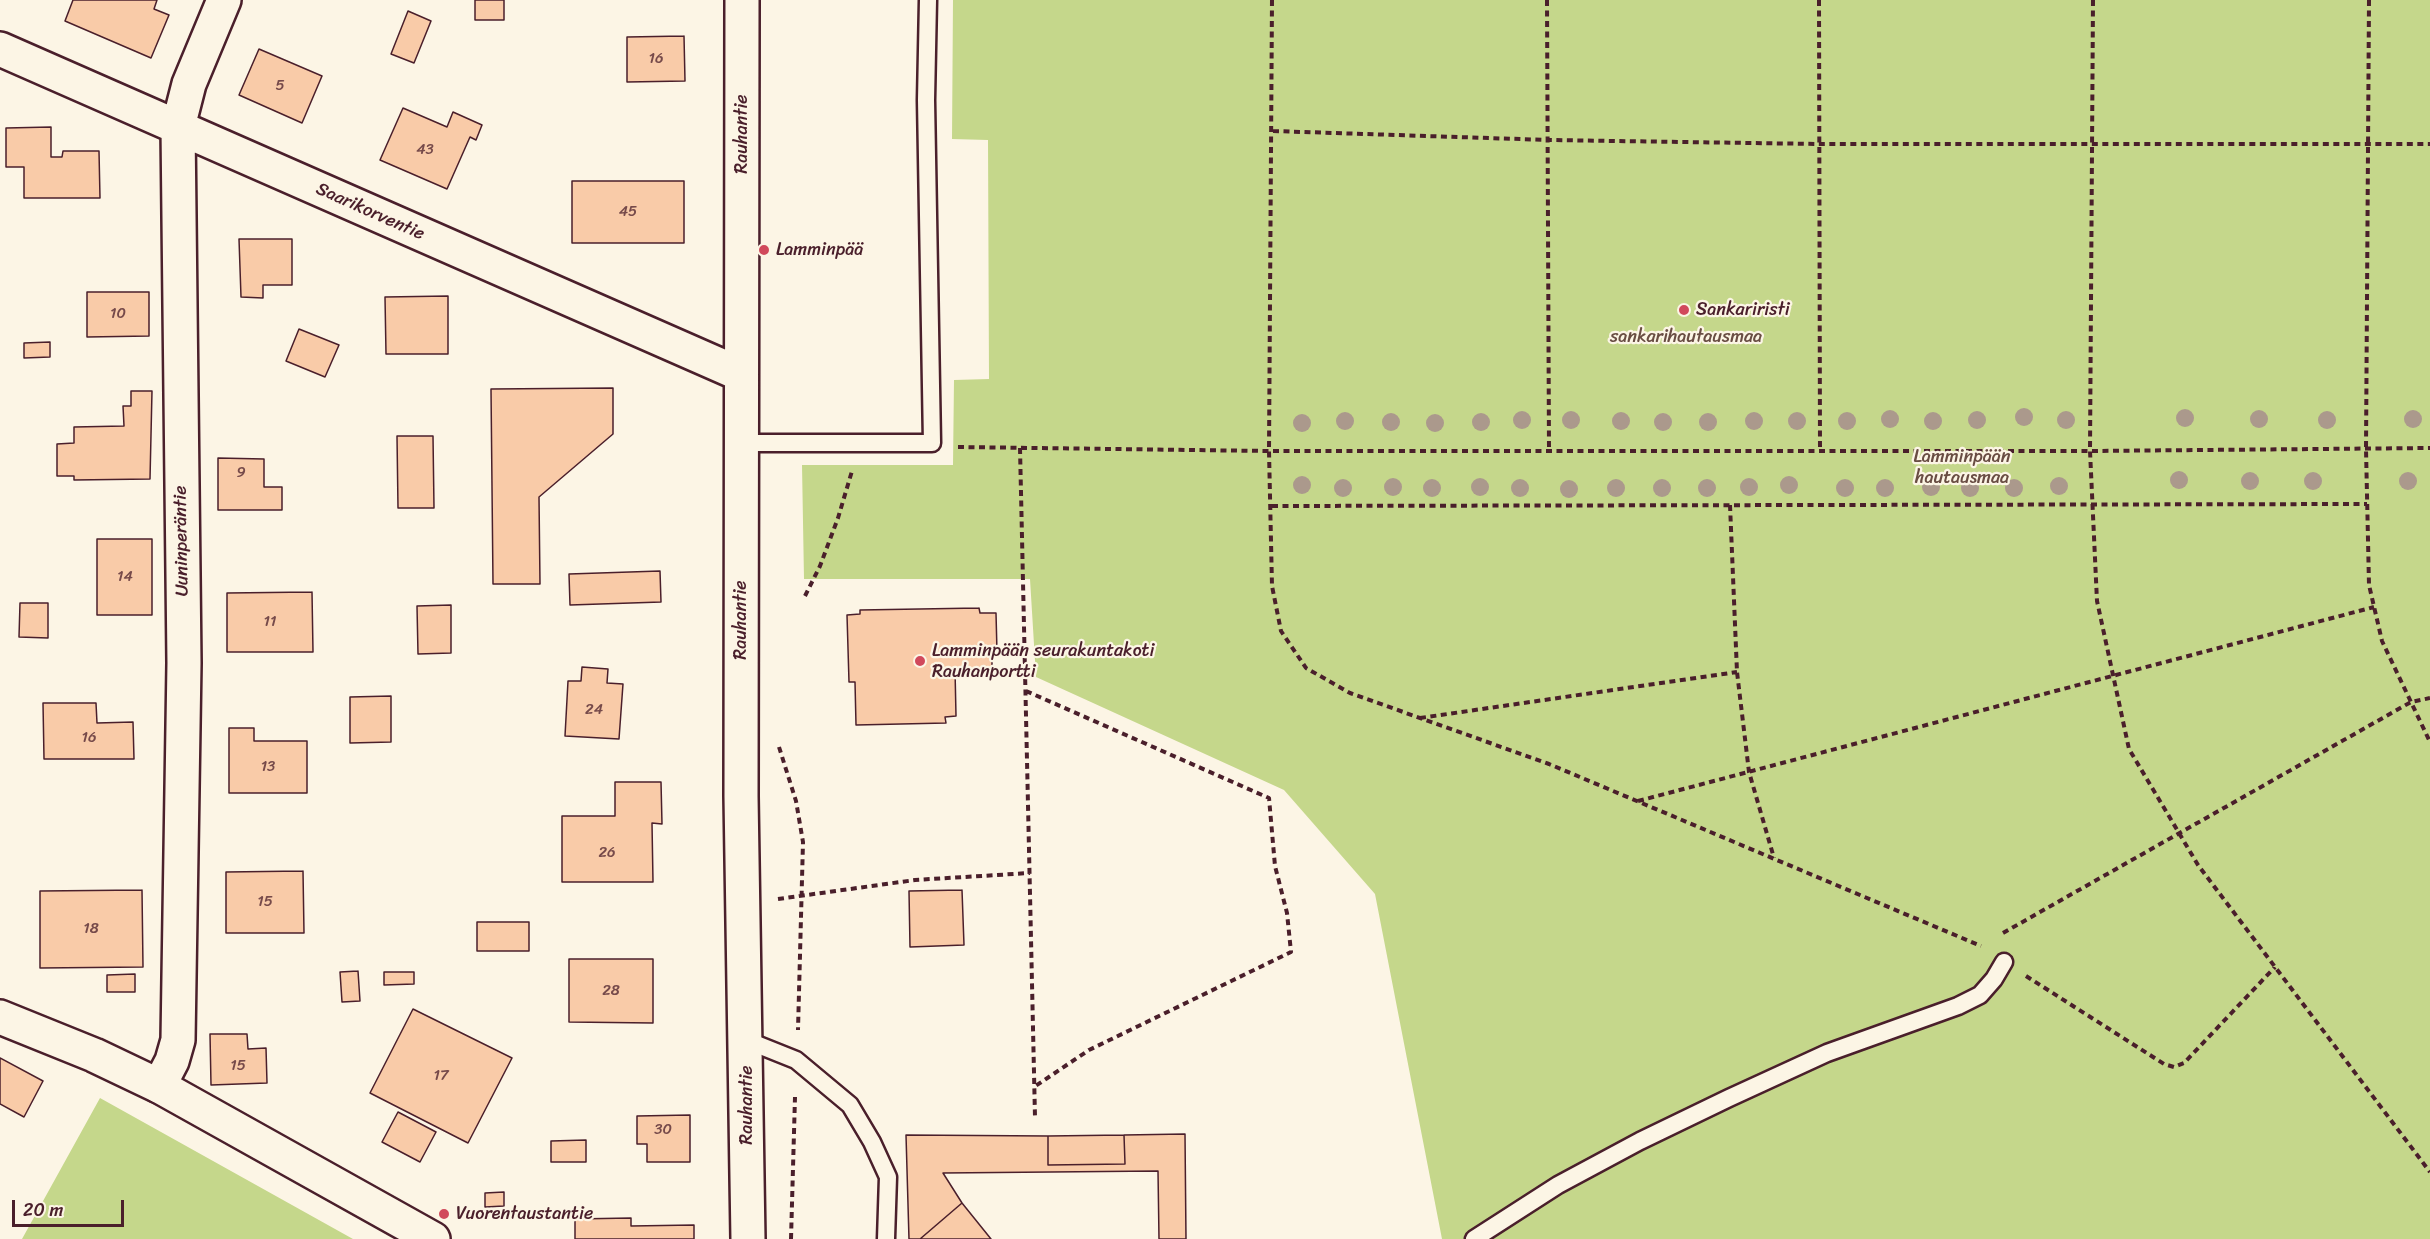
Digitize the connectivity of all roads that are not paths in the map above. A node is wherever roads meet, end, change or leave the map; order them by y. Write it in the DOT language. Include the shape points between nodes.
graph roads {
  1 [pos="224,0"];
  2 [pos="742,0"];
  3 [pos="928,0"];
  4 [pos="0,49"];
  5 [pos="178,127"];
  6 [pos="740,374"];
  7 [pos="741,443"];
  8 [pos="2004,962"];
  9 [pos="0,1017"];
  10 [pos="746,1040"];
  11 [pos="159,1086"];
  12 [pos="433,1239"];
  13 [pos="748,1239"];
  14 [pos="886,1239"];
  15 [pos="1474,1239"];
  1 -- 5 [label="street, Uuninperäntie" via="189,84"];
  2 -- 6 [label="street, Rauhantie"];
  3 -- 7 [label="lane" via="932,443"];
  4 -- 5 [label="street, Saarikorventie"];
  5 -- 6 [label="street, Saarikorventie"];
  5 -- 11 [label="street, Uuninperäntie" via="184,663 178,1040"];
  6 -- 7 [label="street, Rauhantie"];
  7 -- 10 [label="street, Rauhantie"];
  8 -- 15 [label="lane" via="1980,994 1958,1006 1827,1053 1709,1107 1558,1185"];
  9 -- 11 [label="street"];
  10 -- 13 [label="street, Rauhantie"];
  10 -- 14 [label="lane" via="796,1060 850,1105 888,1177"];
  11 -- 12 [label="street"];
}
